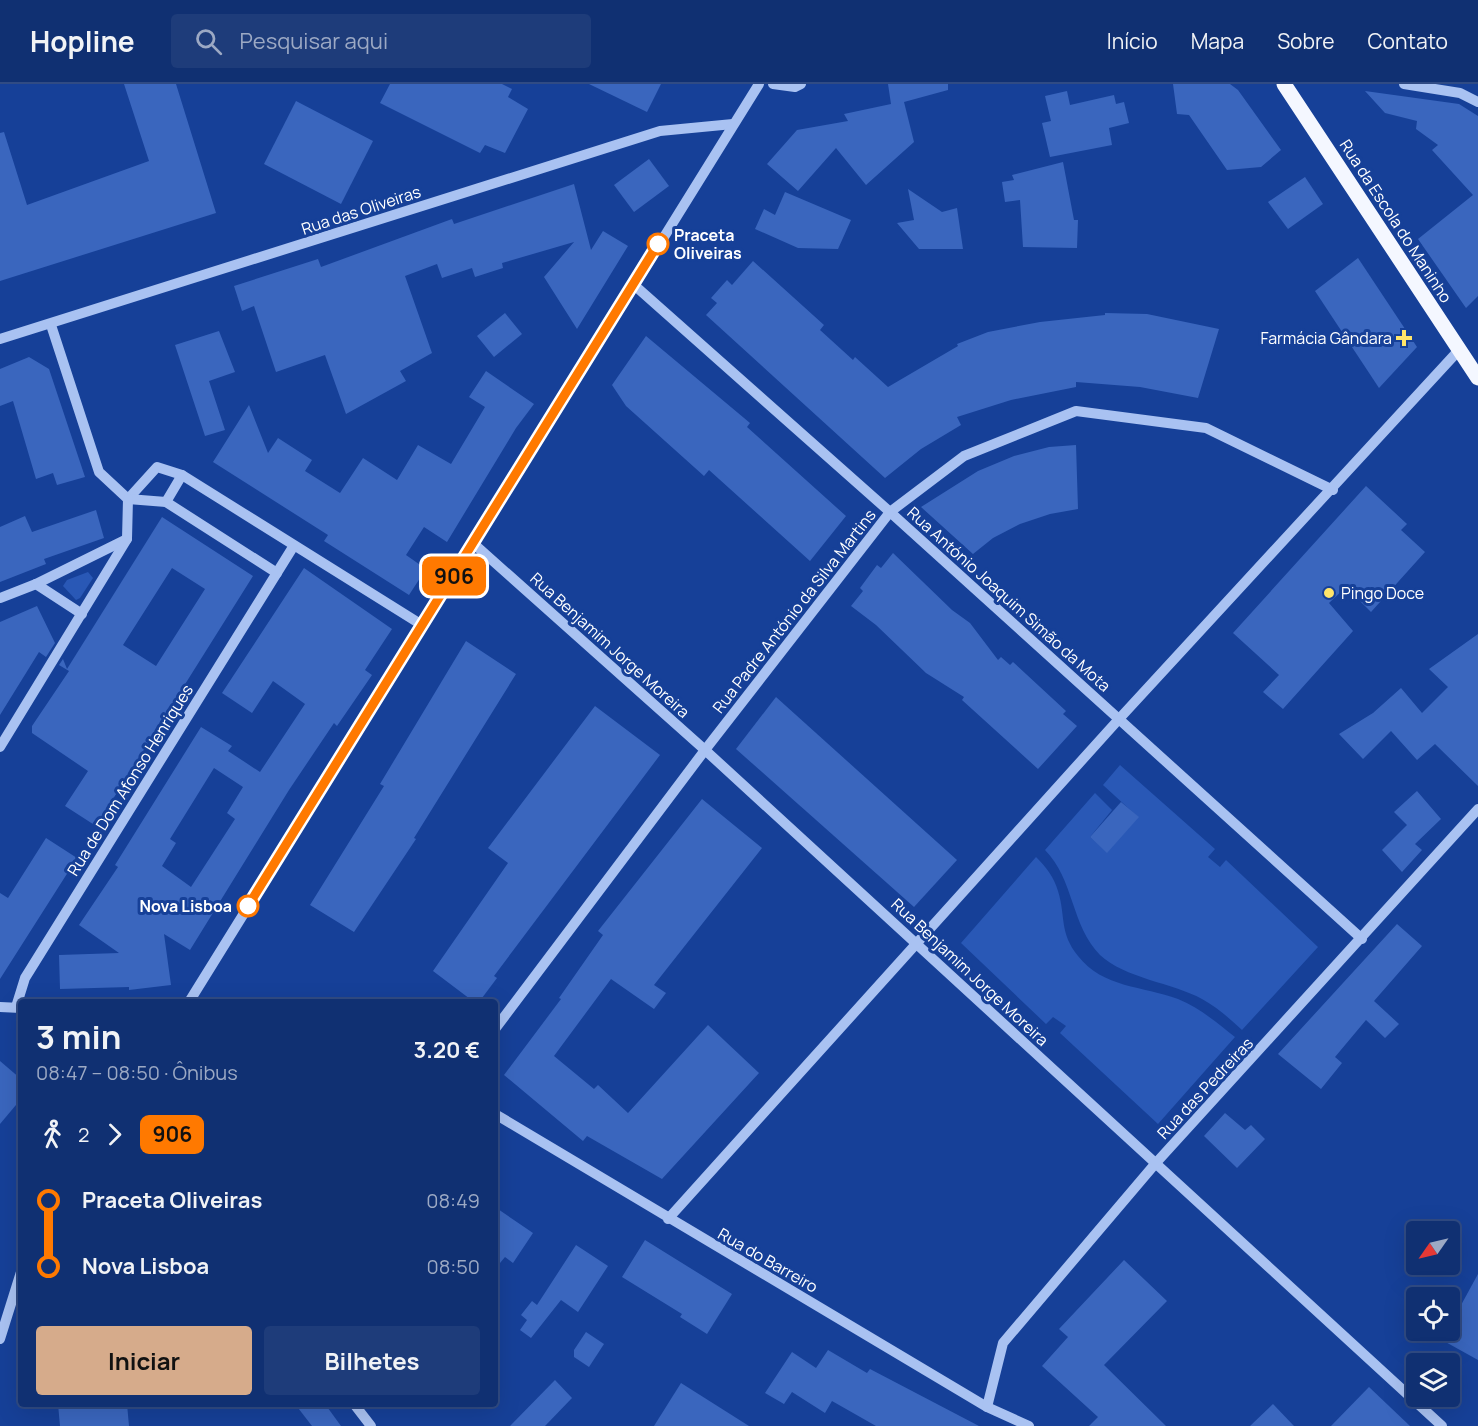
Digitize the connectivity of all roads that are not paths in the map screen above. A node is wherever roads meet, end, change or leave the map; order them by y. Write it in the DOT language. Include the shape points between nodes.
graph roads {
  1 [pos="759,84"];
  2 [pos="773,84"];
  3 [pos="801,84"];
  4 [pos="1284,84"];
  5 [pos="1404,84"];
  6 [pos="1478,102"];
  7 [pos="733,124"];
  8 [pos="633,285"];
  9 [pos="51,325"];
  10 [pos="0,339"];
  11 [pos="1459,350"];
  12 [pos="1478,378"];
  13 [pos="182,475"];
  14 [pos="1333,490"];
  15 [pos="128,500"];
  16 [pos="166,502"];
  17 [pos="890,512"];
  18 [pos="127,539"];
  19 [pos="474,544"];
  20 [pos="293,547"];
  21 [pos="277,573"];
  22 [pos="36,584"];
  23 [pos="0,598"];
  24 [pos="82,614"];
  25 [pos="422,625"];
  26 [pos="1119,719"];
  27 [pos="0,747"];
  28 [pos="705,750"];
  29 [pos="1478,809"];
  30 [pos="1362,939"];
  31 [pos="917,945"];
  32 [pos="21,999"];
  33 [pos="191,999"];
  34 [pos="0,1007"];
  35 [pos="18,1007"];
  36 [pos="498,1025"];
  37 [pos="498,1116"];
  38 [pos="1155,1164"];
  39 [pos="668,1219"];
  40 [pos="18,1282"];
  41 [pos="0,1339"];
  42 [pos="356,1407"];
  43 [pos="987,1407"];
  44 [pos="371,1426"];
  45 [pos="1029,1426"];
  46 [pos="1443,1426"];
  1 -- 7 [label="street"];
  2 -- 3 [label="street"];
  4 -- 11 [label="main road, Rua da Escola do Maninho"];
  5 -- 6 [label="street" via="1460,93"];
  7 -- 8 [label="street"];
  7 -- 9 [label="street, Rua das Oliveiras" via="660,131"];
  8 -- 17 [label="street, Rua António Joaquim Simão da Mota"];
  8 -- 19 [label="street"];
  9 -- 10 [label="street, Rua das Oliveiras"];
  9 -- 15 [label="street" via="99,472"];
  11 -- 12 [label="main road, Rua da Escola do Maninho"];
  11 -- 14 [label="street"];
  13 -- 15 [label="street" via="157,467"];
  13 -- 16 [label="street"];
  13 -- 20 [label="street"];
  14 -- 17 [label="street, Rua Padre António da Silva Martins" via="1206,428 1076,411 964,456"];
  14 -- 26 [label="street"];
  15 -- 16 [label="street"];
  15 -- 18 [label="street"];
  16 -- 21 [label="street"];
  17 -- 26 [label="street, Rua António Joaquim Simão da Mota"];
  17 -- 28 [label="street, Rua Padre António da Silva Martins"];
  18 -- 22 [label="street"];
  18 -- 24 [label="street"];
  19 -- 25 [label="street"];
  19 -- 28 [label="street, Rua Benjamim Jorge Moreira"];
  20 -- 21 [label="street, Rua de Dom Afonso Henriques"];
  20 -- 25 [label="street"];
  21 -- 32 [label="street, Rua de Dom Afonso Henriques" via="26,978"];
  22 -- 23 [label="street"];
  22 -- 24 [label="street"];
  24 -- 27 [label="street"];
  25 -- 33 [label="street"];
  26 -- 30 [label="street, Rua António Joaquim Simão da Mota"];
  26 -- 31 [label="street"];
  28 -- 31 [label="street, Rua Benjamim Jorge Moreira"];
  28 -- 36 [label="street, Rua Padre António da Silva Martins"];
  29 -- 30 [label="street, Rua das Pedreiras"];
  30 -- 38 [label="street, Rua das Pedreiras"];
  31 -- 38 [label="street, Rua Benjamim Jorge Moreira"];
  31 -- 39 [label="street"];
  34 -- 35 [label="street"];
  37 -- 39 [label="street, Rua do Barreiro"];
  38 -- 43 [label="street, Rua das Pedreiras" via="1003,1343"];
  38 -- 46 [label="street, Rua Benjamim Jorge Moreira"];
  39 -- 43 [label="street, Rua do Barreiro"];
  40 -- 41 [label="street"];
  42 -- 44 [label="street"];
  43 -- 45 [label="street, Rua do Barreiro"];
}
